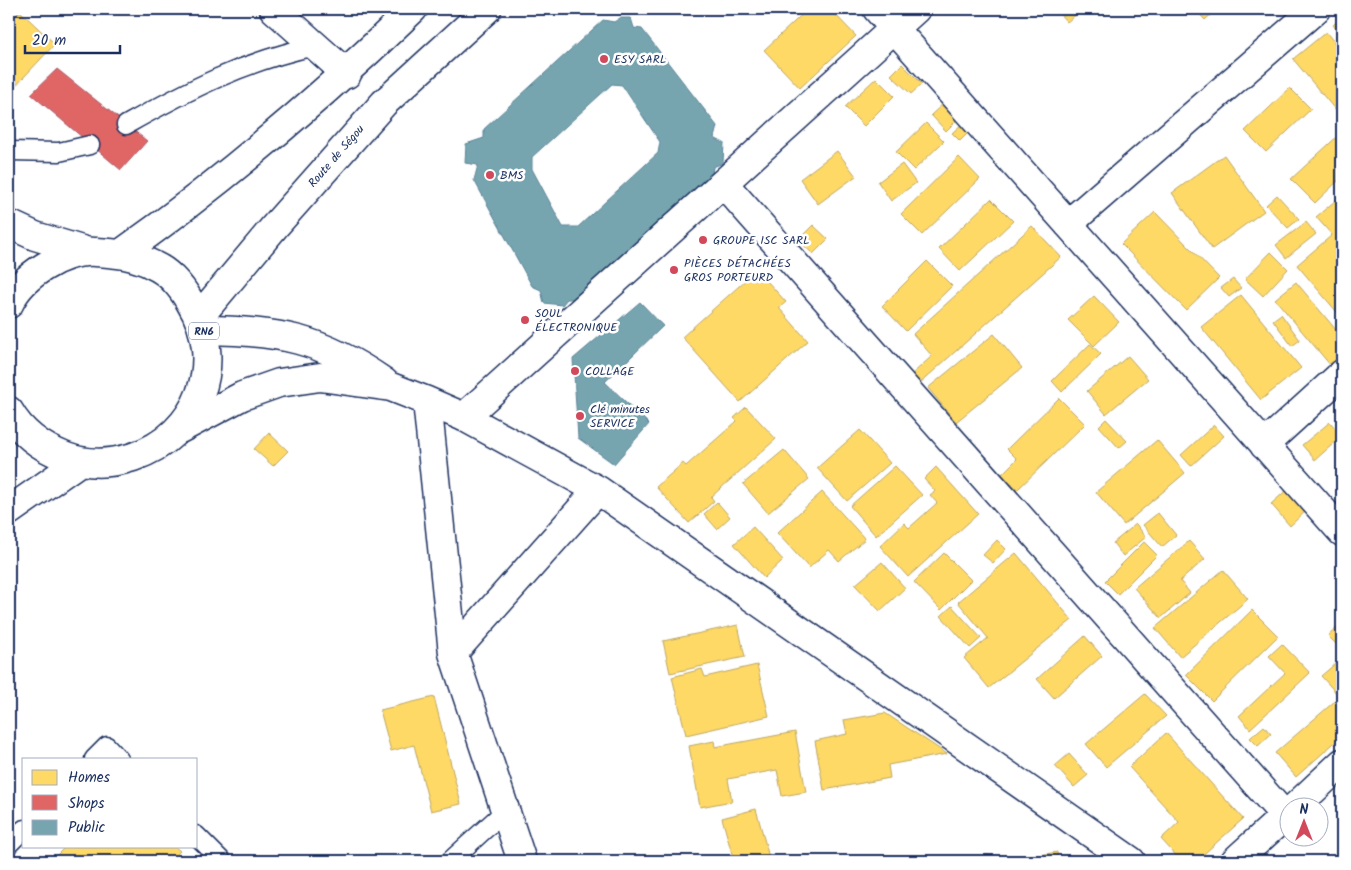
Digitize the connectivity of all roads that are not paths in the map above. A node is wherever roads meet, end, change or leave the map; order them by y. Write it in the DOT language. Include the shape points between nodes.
graph roads {
  1 [pos="274,9"];
  2 [pos="413,9"];
  3 [pos="487,9"];
  4 [pos="916,9"];
  5 [pos="1316,9"];
  6 [pos="885,18"];
  7 [pos="315,46"];
  8 [pos="347,74"];
  9 [pos="126,125"];
  10 [pos="90,145"];
  11 [pos="9,150"];
  12 [pos="724,184"];
  13 [pos="9,224"];
  14 [pos="1068,224"];
  15 [pos="84,251"];
  16 [pos="122,253"];
  17 [pos="9,304"];
  18 [pos="202,324"];
  19 [pos="1342,374"];
  20 [pos="391,387"];
  21 [pos="427,400"];
  22 [pos="9,411"];
  23 [pos="464,417"];
  24 [pos="180,429"];
  25 [pos="1264,445"];
  26 [pos="79,462"];
  27 [pos="598,490"];
  28 [pos="9,511"];
  29 [pos="1342,532"];
  30 [pos="453,653"];
  31 [pos="95,758"];
  32 [pos="118,758"];
  33 [pos="1342,763"];
  34 [pos="1304,798"];
  35 [pos="1278,800"];
  36 [pos="505,811"];
  37 [pos="1278,822"];
  38 [pos="22,831"];
  39 [pos="198,837"];
  40 [pos="9,844"];
  41 [pos="222,861"];
  42 [pos="450,861"];
  43 [pos="522,861"];
  44 [pos="1130,861"];
  45 [pos="1235,861"];
  1 -- 7 [label="main road"];
  2 -- 8 [label="main road"];
  3 -- 18 [label="main road, Route de Ségou / RN6" via="384,103 275,226"];
  4 -- 6 [label="main road"];
  5 -- 14 [label="main road"];
  6 -- 12 [label="main road"];
  6 -- 14 [label="main road"];
  7 -- 8 [label="main road"];
  7 -- 9 [label="lane" via="276,54 227,72"];
  8 -- 16 [label="main road" via="188,206"];
  10 -- 11 [label="lane" via="59,152"];
  12 -- 23 [label="main road"];
  12 -- 35 [label="main road"];
  13 -- 15 [label="main road"];
  14 -- 25 [label="main road"];
  15 -- 16 [label="main road, RN6"];
  15 -- 17 [label="main road, RN6" via="45,266 13,294"];
  16 -- 18 [label="main road, RN6" via="155,266 181,288"];
  18 -- 20 [label="main road" via="289,336 330,350"];
  18 -- 24 [label="main road, RN6" via="207,365 199,400"];
  19 -- 25 [label="main road"];
  20 -- 21 [label="main road"];
  20 -- 24 [label="main road" via="320,377 279,383 242,396"];
  21 -- 23 [label="main road"];
  21 -- 30 [label="main road"];
  22 -- 26 [label="main road, RN6" via="16,424 44,448"];
  23 -- 27 [label="main road"];
  24 -- 26 [label="main road, RN6" via="151,451 116,463"];
  25 -- 29 [label="main road"];
  26 -- 28 [label="main road"];
  27 -- 30 [label="main road"];
  27 -- 44 [label="main road"];
  30 -- 36 [label="main road"];
  31 -- 32 [label="lane" via="107,746"];
  33 -- 34 [label="main road"];
  36 -- 42 [label="lane"];
  36 -- 43 [label="main road"];
  37 -- 45 [label="main road"];
  38 -- 40 [label="lane"];
  39 -- 41 [label="lane"];
}
